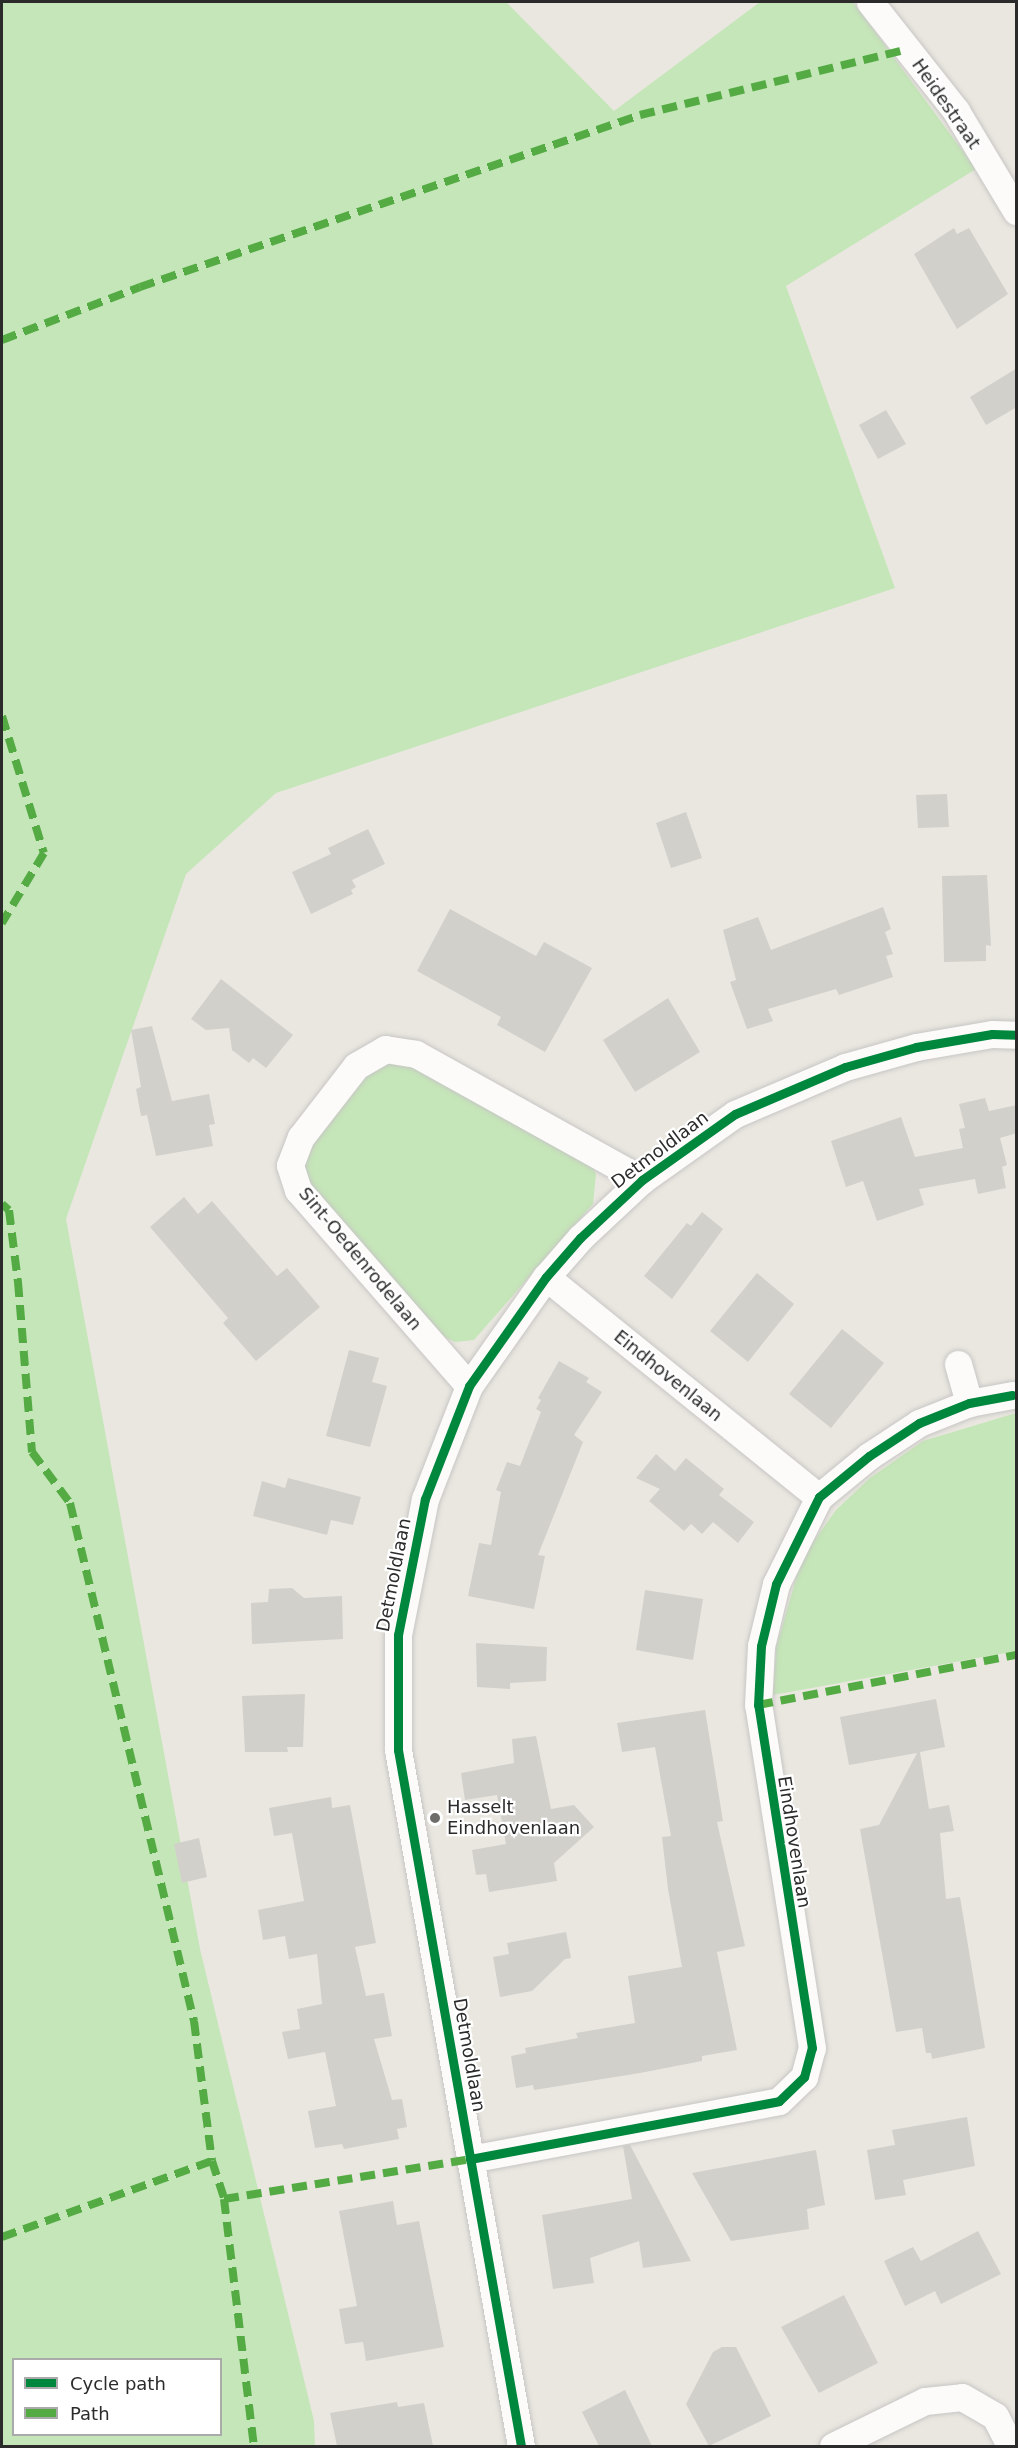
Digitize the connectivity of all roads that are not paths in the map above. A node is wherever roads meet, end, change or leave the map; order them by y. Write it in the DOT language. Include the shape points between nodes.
graph roads {
  1 [pos="870,2"];
  2 [pos="1017,211"];
  3 [pos="1017,1035"];
  4 [pos="642,1180"];
  5 [pos="546,1277"];
  6 [pos="958,1364"];
  7 [pos="469,1386"];
  8 [pos="1012,1395"];
  9 [pos="969,1403"];
  10 [pos="819,1497"];
  11 [pos="471,2158"];
  12 [pos="521,2446"];
  13 [pos="833,2446"];
  14 [pos="1010,2446"];
  1 -- 2 [label="street, Heidestraat" via="956,111"];
  3 -- 4 [label="street, Detmoldlaan" via="992,1034 916,1047 845,1067 735,1114"];
  4 -- 5 [label="street, Detmoldlaan" via="580,1238"];
  4 -- 7 [label="street, Sint-Oedenrodelaan" via="416,1054 385,1050 356,1066 301,1137 290,1165 298,1190"];
  5 -- 7 [label="street, Detmoldlaan"];
  5 -- 10 [label="street, Eindhovenlaan"];
  6 -- 9 [label="street"];
  7 -- 11 [label="street, Detmoldlaan" via="424,1499 398,1635 398,1738"];
  8 -- 9 [label="street, Eindhovenlaan"];
  9 -- 10 [label="street, Eindhovenlaan" via="919,1423"];
  10 -- 11 [label="street, Eindhovenlaan" via="776,1584 761,1646 758,1705 812,2048 804,2077 779,2101"];
  11 -- 12 [label="street, Detmoldlaan"];
  13 -- 14 [label="street" via="925,2401 962,2397 995,2416"];
}
